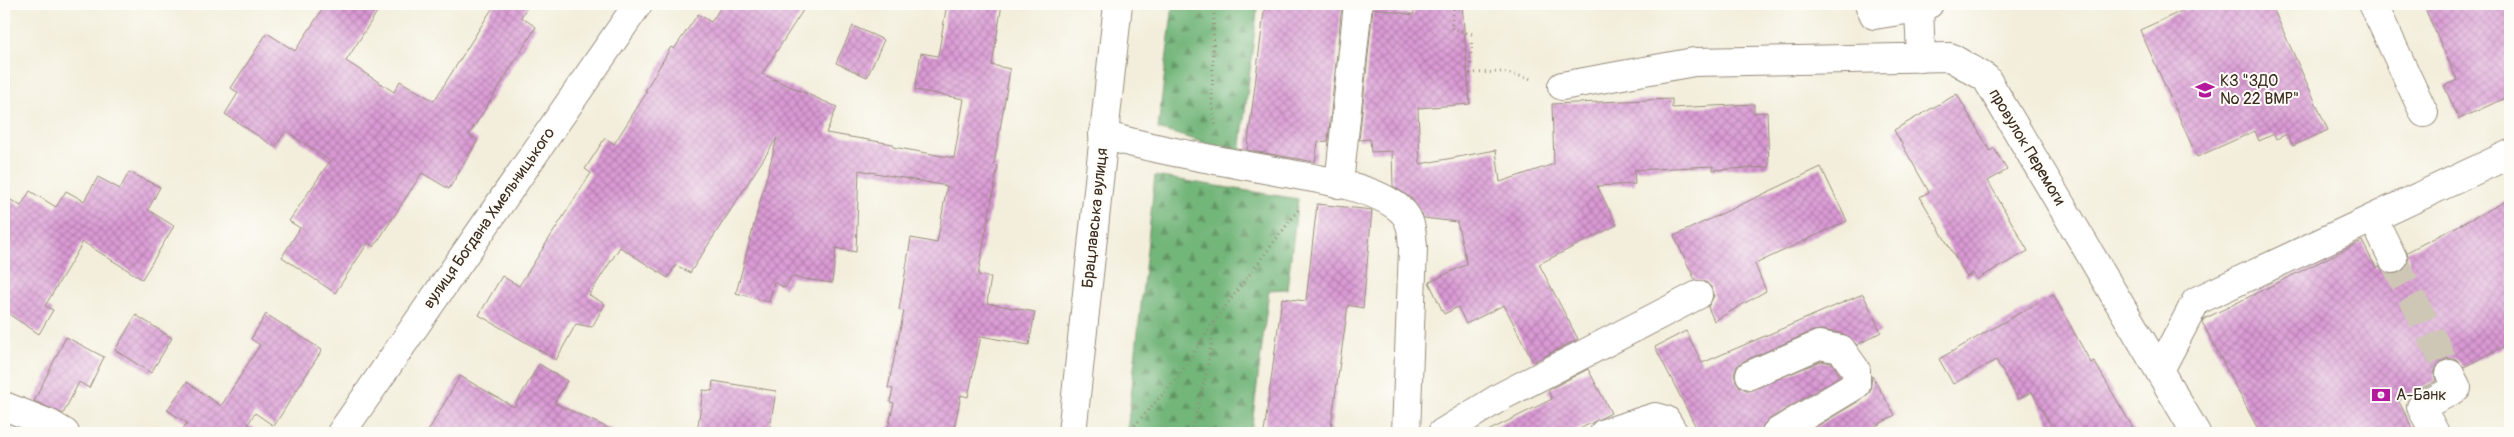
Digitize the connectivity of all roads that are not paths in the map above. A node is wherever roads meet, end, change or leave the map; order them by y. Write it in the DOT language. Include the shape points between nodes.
graph roads {
  1 [pos="638,4"];
  2 [pos="1118,4"];
  3 [pos="1358,4"];
  4 [pos="1869,4"];
  5 [pos="2373,4"];
  6 [pos="1924,6"];
  7 [pos="1921,58"];
  8 [pos="1562,86"];
  9 [pos="2424,113"];
  10 [pos="1104,135"];
  11 [pos="2510,154"];
  12 [pos="1330,182"];
  13 [pos="2373,218"];
  14 [pos="2393,259"];
  15 [pos="1698,295"];
  16 [pos="2160,370"];
  17 [pos="2450,374"];
  18 [pos="1750,375"];
  19 [pos="4,406"];
  20 [pos="64,433"];
  21 [pos="341,433"];
  22 [pos="1072,433"];
  23 [pos="1406,433"];
  24 [pos="1442,433"];
  25 [pos="1604,433"];
  26 [pos="1674,433"];
  27 [pos="1776,433"];
  28 [pos="2196,433"];
  29 [pos="2435,433"];
  1 -- 21 [label="street, вулиця Богдана Хмельницького"];
  2 -- 10 [label="street, Брацлавська вулиця"];
  3 -- 12 [label="street"];
  4 -- 6 [label="street" via="1874,15"];
  5 -- 9 [label="street"];
  6 -- 7 [label="street"];
  7 -- 8 [label="street, провулок Перемоги" via="1694,62"];
  7 -- 16 [label="street, провулок Перемоги" via="1950,57 1986,78"];
  10 -- 12 [label="street" via="1143,146"];
  10 -- 22 [label="street, Брацлавська вулиця"];
  11 -- 13 [label="street"];
  12 -- 23 [label="street" via="1384,198 1402,211 1411,225 1413,248"];
  13 -- 14 [label="street"];
  13 -- 16 [label="street" via="2196,301"];
  15 -- 24 [label="street" via="1502,396"];
  16 -- 28 [label="street, провулок Перемоги"];
  17 -- 29 [label="street" via="2457,388 2421,407"];
  18 -- 27 [label="street" via="1819,345 1841,349 1856,370 1856,385"];
  19 -- 20 [label="street"];
  25 -- 26 [label="street" via="1656,417 1666,420"];
}
